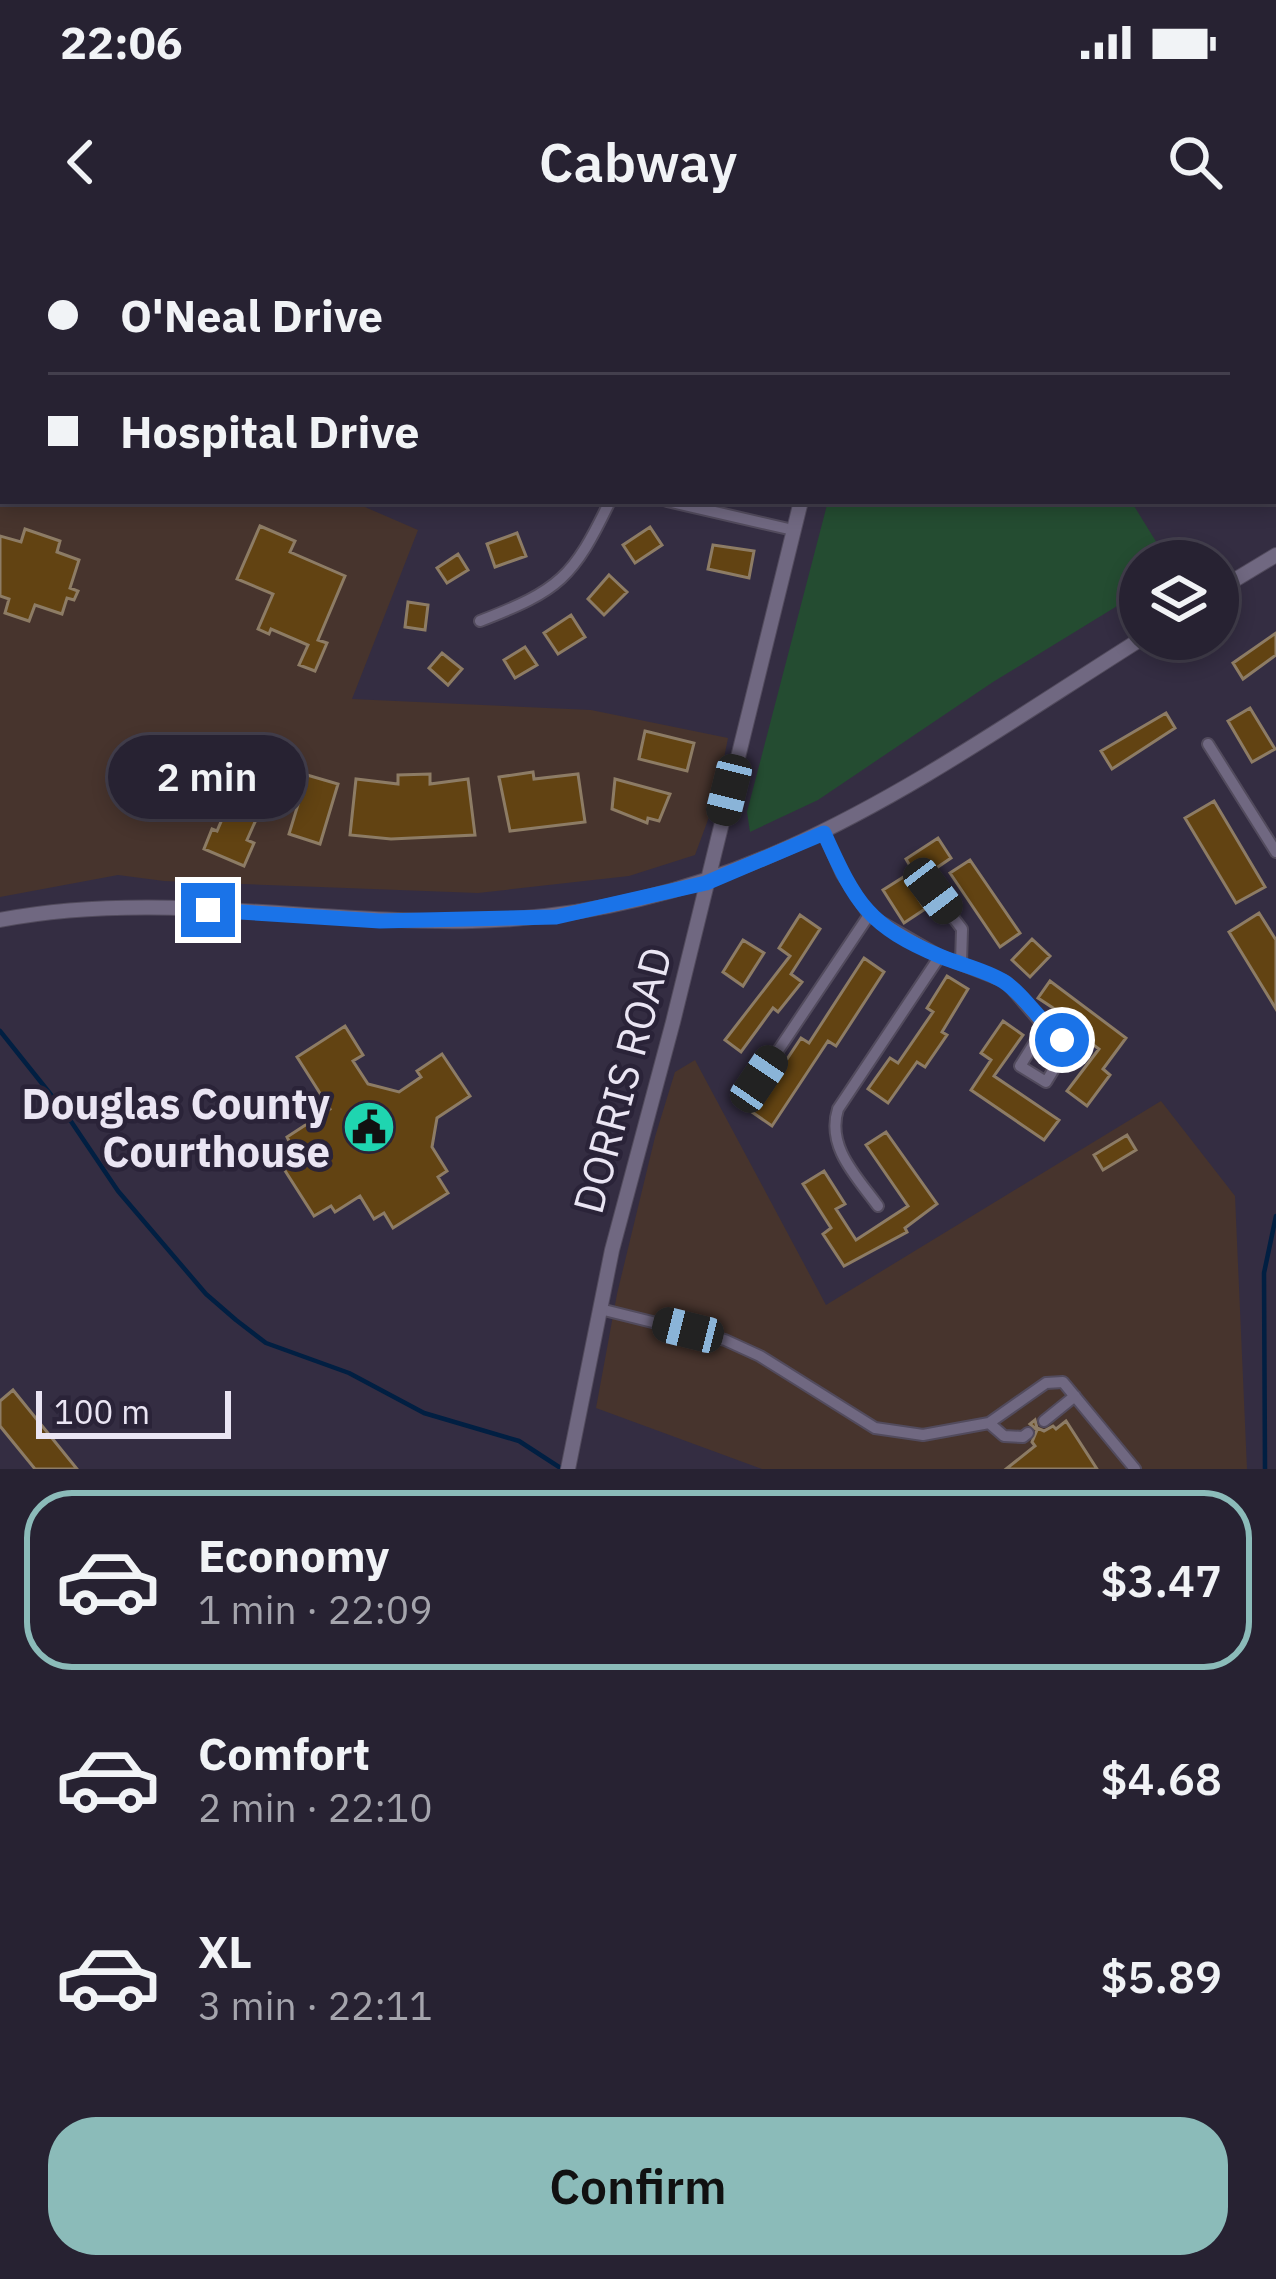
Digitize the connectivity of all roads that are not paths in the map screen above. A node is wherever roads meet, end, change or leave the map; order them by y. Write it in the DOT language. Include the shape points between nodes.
graph roads {
  1 [pos="609,504"];
  2 [pos="680,504"];
  3 [pos="800,504"];
  4 [pos="793,530"];
  5 [pos="1276,555"];
  6 [pos="1239,577"];
  7 [pos="480,621"];
  8 [pos="1119,653"];
  9 [pos="1208,744"];
  10 [pos="824,833"];
  11 [pos="1276,852"];
  12 [pos="706,883"];
  13 [pos="933,891"];
  14 [pos="868,915"];
  15 [pos="0,920"];
  16 [pos="940,956"];
  17 [pos="961,963"];
  18 [pos="1045,1026"];
  19 [pos="759,1079"];
  20 [pos="878,1206"];
  21 [pos="600,1309"];
  22 [pos="1075,1396"];
  23 [pos="1044,1421"];
  24 [pos="989,1423"];
  25 [pos="1028,1433"];
  26 [pos="568,1469"];
  27 [pos="1135,1469"];
  1 -- 7 [label="street" via="583,558 550,589"];
  2 -- 4 [label="street"];
  3 -- 4 [label="street, DORRIS ROAD"];
  4 -- 12 [label="street, DORRIS ROAD"];
  5 -- 6 [label="street"];
  8 -- 10 [label="street"];
  9 -- 11 [label="street"];
  10 -- 12 [label="street"];
  10 -- 14 [label="street"];
  12 -- 15 [label="street" via="556,917 380,921 131,907"];
  12 -- 21 [label="street, DORRIS ROAD"];
  13 -- 17 [label="street" via="962,929"];
  14 -- 16 [label="street"];
  14 -- 19 [label="street"];
  16 -- 17 [label="street"];
  16 -- 20 [label="street" via="833,1124 844,1159"];
  17 -- 18 [label="street" via="1006,982"];
  18 -- 18 [label="street" via="1065,1051 1046,1082 1020,1066"];
  21 -- 24 [label="street" via="725,1340 875,1428 923,1435"];
  21 -- 26 [label="street, DORRIS ROAD"];
  22 -- 23 [label="street"];
  22 -- 24 [label="street" via="1064,1382 1046,1383"];
  22 -- 27 [label="street"];
  24 -- 25 [label="street" via="1004,1436"];
}
